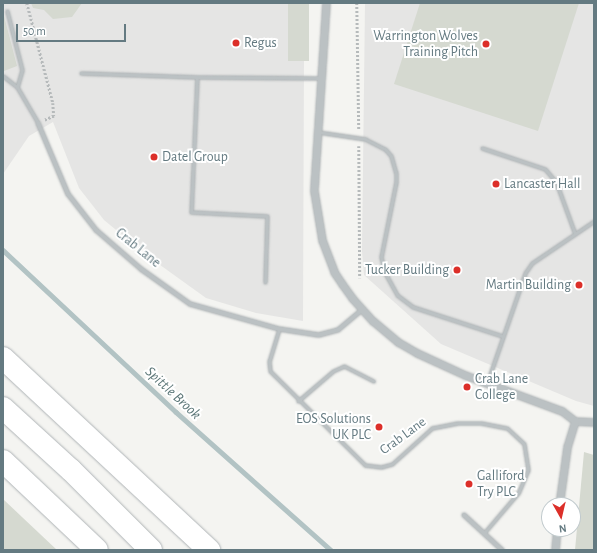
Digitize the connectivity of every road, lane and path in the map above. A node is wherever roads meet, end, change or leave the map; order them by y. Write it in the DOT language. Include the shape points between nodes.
graph roads {
  1 [pos="28,3"];
  2 [pos="326,3"];
  3 [pos="357,3"];
  4 [pos="7,11"];
  5 [pos="81,73"];
  6 [pos="3,76"];
  7 [pos="197,77"];
  8 [pos="320,78"];
  9 [pos="17,87"];
  10 [pos="38,123"];
  11 [pos="359,129"];
  12 [pos="316,132"];
  13 [pos="359,146"];
  14 [pos="482,148"];
  15 [pos="594,221"];
  16 [pos="575,234"];
  17 [pos="360,278"];
  18 [pos="265,282"];
  19 [pos="362,310"];
  20 [pos="278,329"];
  21 [pos="502,336"];
  22 [pos="3,358"];
  23 [pos="373,381"];
  24 [pos="487,384"];
  25 [pos="298,401"];
  26 [pos="3,408"];
  27 [pos="575,421"];
  28 [pos="594,422"];
  29 [pos="3,461"];
  30 [pos="560,497"];
  31 [pos="464,515"];
  32 [pos="484,533"];
  33 [pos="556,537"];
  34 [pos="97,550"];
  35 [pos="152,550"];
  36 [pos="210,550"];
  37 [pos="502,550"];
  38 [pos="554,550"];
  1 -- 10 [label="path" via="53,103 54,116"];
  2 -- 8 [label="street"];
  3 -- 11 [label="path"];
  4 -- 9 [label="lane" via="22,70"];
  5 -- 7 [label="lane"];
  6 -- 9 [label="lane"];
  7 -- 8 [label="lane"];
  7 -- 18 [label="lane" via="191,212 267,216"];
  8 -- 12 [label="street"];
  9 -- 10 [label="lane"];
  10 -- 20 [label="street, Crab Lane" via="68,194 96,230 141,269 190,304"];
  12 -- 19 [label="street" via="314,191 322,240 334,272"];
  12 -- 21 [label="lane" via="365,139 385,149 391,156 396,182 381,257 384,273 397,295 413,307"];
  13 -- 17 [label="path"];
  14 -- 16 [label="lane" via="545,169 556,182"];
  15 -- 16 [label="lane"];
  16 -- 21 [label="lane" via="532,262 519,285"];
  19 -- 20 [label="street, Crab Lane" via="338,330 326,334"];
  19 -- 24 [label="street" via="383,330 417,353"];
  20 -- 25 [label="lane, Crab Lane" via="269,361 270,371"];
  21 -- 24 [label="lane"];
  22 -- 36 [label="highway"];
  23 -- 25 [label="lane" via="344,366 333,370"];
  24 -- 27 [label="street" via="556,408"];
  25 -- 32 [label="lane, Crab Lane" via="365,465 381,467 392,464 432,428 481,422 507,428 524,444 528,470 518,493"];
  26 -- 35 [label="highway" via="72,470"];
  27 -- 28 [label="street"];
  27 -- 30 [label="street" via="567,447"];
  29 -- 34 [label="highway"];
  31 -- 32 [label="street"];
  32 -- 37 [label="street"];
  33 -- 38 [label="street"];
}
